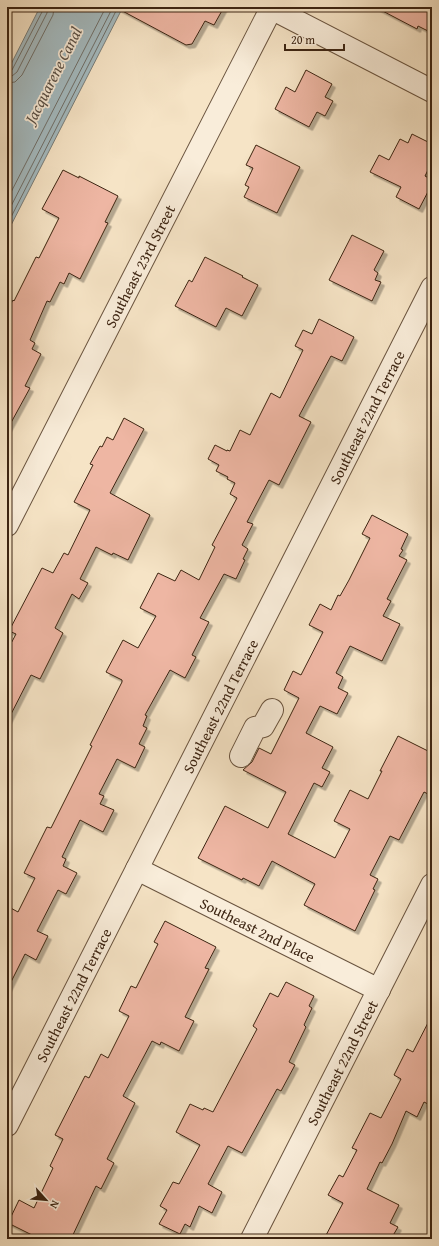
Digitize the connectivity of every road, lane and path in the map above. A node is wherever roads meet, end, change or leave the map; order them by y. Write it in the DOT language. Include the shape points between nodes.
graph roads {
  1 [pos="271,8"];
  2 [pos="432,91"];
  3 [pos="432,288"];
  4 [pos="7,525"];
  5 [pos="272,710"];
  6 [pos="241,756"];
  7 [pos="137,869"];
  8 [pos="432,885"];
  9 [pos="379,990"];
  10 [pos="7,1125"];
  11 [pos="252,1239"];
  1 -- 2 [label="street"];
  1 -- 4 [label="street, Southeast 23rd Street"];
  3 -- 7 [label="street, Southeast 22nd Terrace"];
  5 -- 6 [label="street" via="263,726 256,728"];
  7 -- 9 [label="street, Southeast 2nd Place"];
  7 -- 10 [label="street, Southeast 22nd Terrace"];
  8 -- 9 [label="street, Southeast 22nd Street"];
  9 -- 11 [label="street, Southeast 22nd Street"];
}
